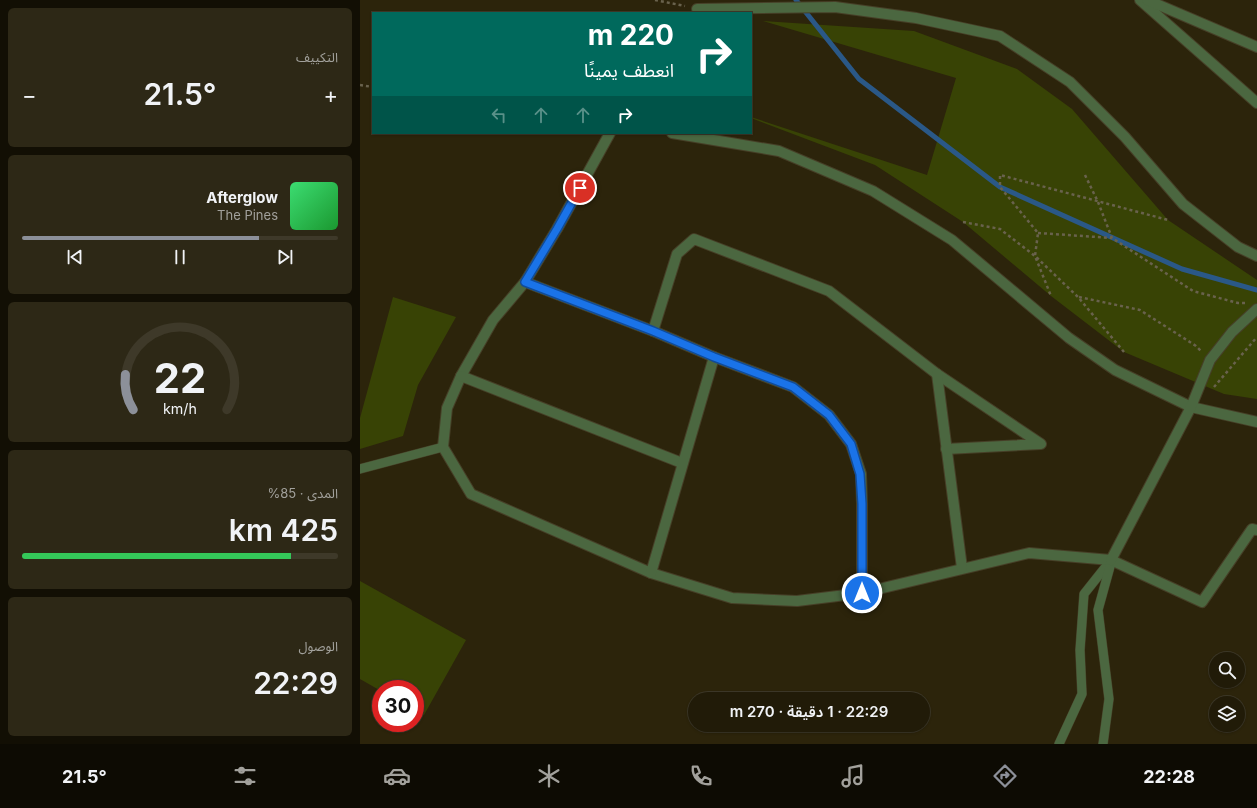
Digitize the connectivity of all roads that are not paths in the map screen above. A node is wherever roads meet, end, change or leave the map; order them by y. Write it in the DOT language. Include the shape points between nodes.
graph roads {
  1 [pos="711,0"];
  2 [pos="1140,0"];
  3 [pos="1147,0"];
  4 [pos="794,4"];
  5 [pos="694,11"];
  6 [pos="1257,47"];
  7 [pos="1257,103"];
  8 [pos="609,134"];
  9 [pos="678,134"];
  10 [pos="1257,256"];
  11 [pos="525,282"];
  12 [pos="1254,306"];
  13 [pos="653,331"];
  14 [pos="714,357"];
  15 [pos="937,374"];
  16 [pos="461,376"];
  17 [pos="1191,407"];
  18 [pos="1257,422"];
  19 [pos="442,447"];
  20 [pos="946,449"];
  21 [pos="682,463"];
  22 [pos="360,469"];
  23 [pos="1257,530"];
  24 [pos="1111,560"];
  25 [pos="962,568"];
  26 [pos="651,573"];
  27 [pos="862,593"];
  28 [pos="1059,744"];
  29 [pos="1103,744"];
  1 -- 5 [label="street"];
  2 -- 7 [label="street"];
  3 -- 6 [label="street"];
  4 -- 5 [label="street"];
  4 -- 10 [label="street" via="916,18 1000,36 1070,82 1125,137 1183,204 1238,247"];
  8 -- 11 [label="street"];
  9 -- 17 [label="street" via="778,151 873,191 952,240 1069,338 1115,370"];
  11 -- 13 [label="street"];
  11 -- 16 [label="street" via="493,320"];
  12 -- 17 [label="street" via="1210,360"];
  13 -- 14 [label="street"];
  13 -- 15 [label="street" via="677,254 694,239 829,291"];
  14 -- 21 [label="street"];
  14 -- 27 [label="street" via="793,387 829,415 851,444 860,474"];
  15 -- 20 [label="street"];
  15 -- 20 [label="street" via="1040,444"];
  16 -- 19 [label="street" via="446,408"];
  16 -- 21 [label="street"];
  17 -- 18 [label="street"];
  17 -- 24 [label="street"];
  19 -- 22 [label="lane"];
  19 -- 26 [label="street" via="471,494"];
  20 -- 25 [label="street"];
  21 -- 26 [label="street"];
  23 -- 24 [label="street" via="1252,529 1202,602"];
  24 -- 25 [label="street" via="1029,553"];
  24 -- 28 [label="lane" via="1084,594 1080,650 1082,694"];
  24 -- 29 [label="lane" via="1098,610 1109,699"];
  25 -- 27 [label="street"];
  26 -- 27 [label="street" via="732,598 796,601"];
}
